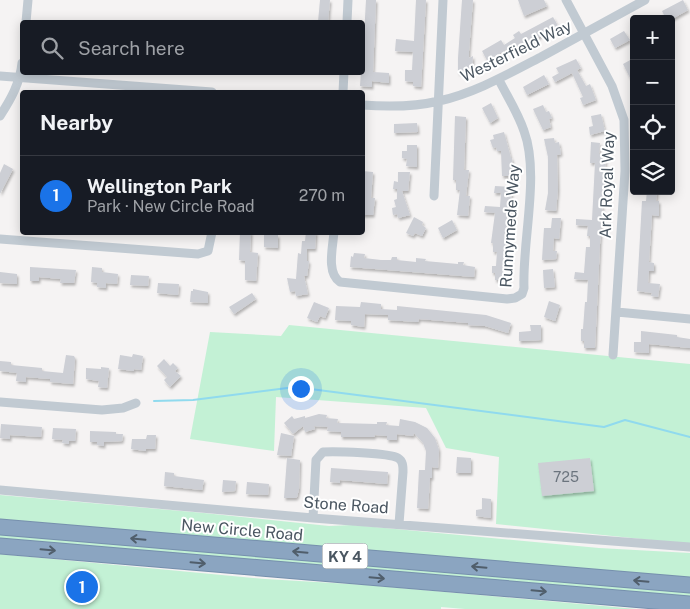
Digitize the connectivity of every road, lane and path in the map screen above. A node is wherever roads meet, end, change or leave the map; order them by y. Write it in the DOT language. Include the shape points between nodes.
graph roads {
  1 [pos="28,0"];
  2 [pos="348,0"];
  3 [pos="444,0"];
  4 [pos="566,0"];
  5 [pos="645,0"];
  6 [pos="26,20"];
  7 [pos="347,20"];
  8 [pos="584,34"];
  9 [pos="20,75"];
  10 [pos="344,75"];
  11 [pos="0,76"];
  12 [pos="20,78"];
  13 [pos="498,80"];
  14 [pos="185,90"];
  15 [pos="343,90"];
  16 [pos="439,101"];
  17 [pos="365,105"];
  18 [pos="0,116"];
  19 [pos="434,196"];
  20 [pos="211,235"];
  21 [pos="334,235"];
  22 [pos="0,239"];
  23 [pos="617,312"];
  24 [pos="690,319"];
  25 [pos="613,355"];
  26 [pos="0,402"];
  27 [pos="136,403"];
  28 [pos="0,490"];
  29 [pos="313,518"];
  30 [pos="399,524"];
  31 [pos="0,527"];
  32 [pos="0,546"];
  33 [pos="690,547"];
  34 [pos="690,585"];
  35 [pos="690,604"];
  1 -- 6 [label="street"];
  2 -- 7 [label="street"];
  3 -- 16 [label="street"];
  4 -- 8 [label="street, Ark Royal Way"];
  5 -- 8 [label="street, Westerfield Way"];
  8 -- 13 [label="street, Westerfield Way"];
  8 -- 23 [label="street, Ark Royal Way" via="615,94 625,131"];
  9 -- 12 [label="street"];
  10 -- 15 [label="street"];
  11 -- 12 [label="street"];
  12 -- 14 [label="street"];
  12 -- 18 [label="street"];
  13 -- 16 [label="street, Westerfield Way"];
  13 -- 21 [label="street, Runnymede Way" via="524,131 529,152 522,294 507,299 343,283 335,279 332,270"];
  16 -- 17 [label="street, Westerfield Way" via="398,106"];
  16 -- 19 [label="street"];
  20 -- 22 [label="street" via="208,251 198,254"];
  23 -- 24 [label="street"];
  23 -- 25 [label="street, Ark Royal Way"];
  26 -- 27 [label="street" via="102,410"];
  28 -- 29 [label="street, Stone Road"];
  29 -- 30 [label="street, Stone Road"];
  29 -- 30 [label="street" via="317,458 323,452 334,452 400,459 403,472"];
  30 -- 33 [label="street, Stone Road"];
  34 -- 31 [label="highway, New Circle Road / KY 4, one-way"];
  32 -- 35 [label="highway, KY 4, one-way"];
}
